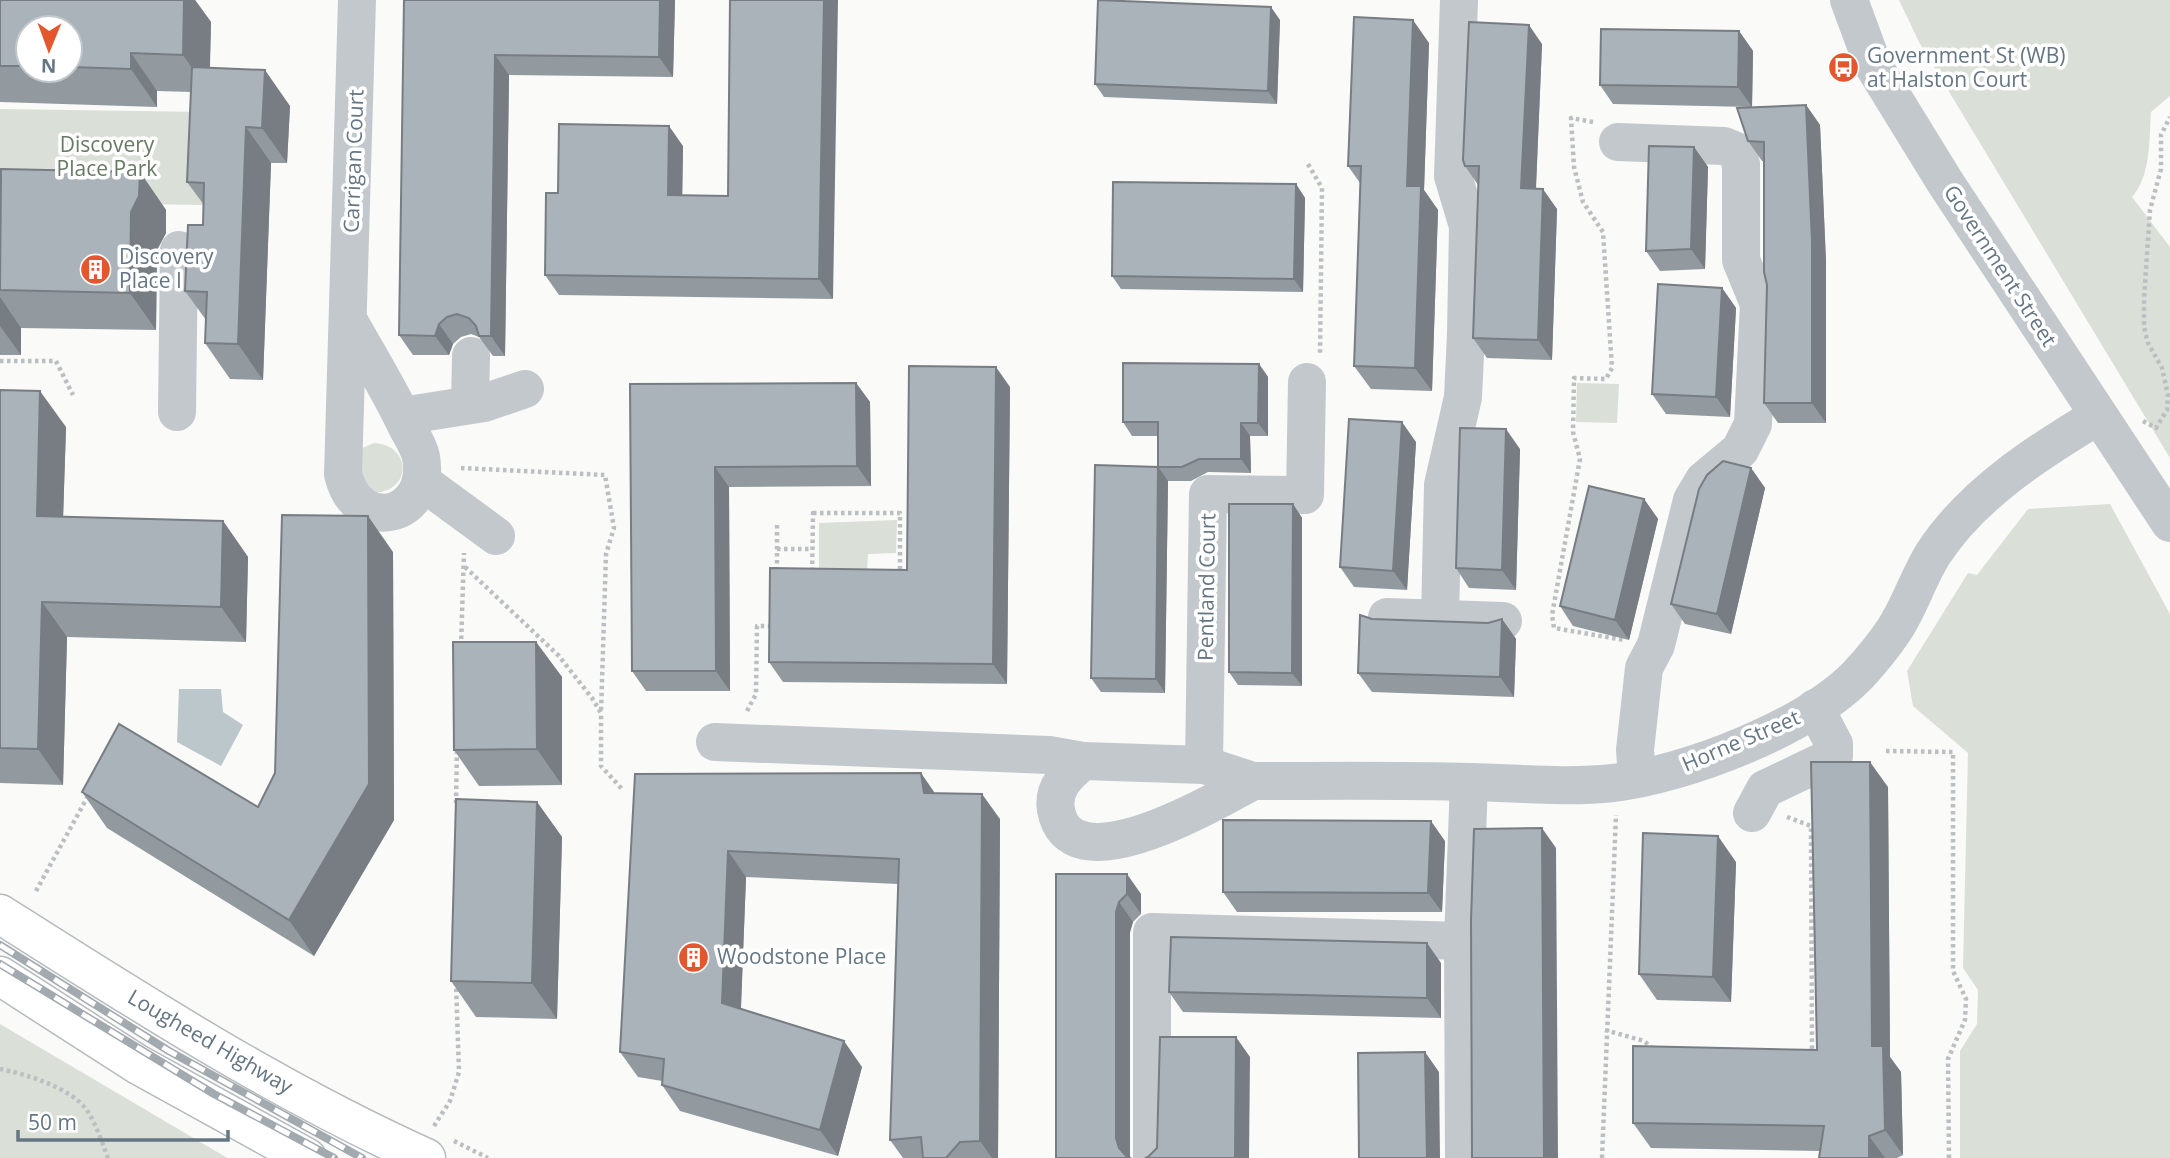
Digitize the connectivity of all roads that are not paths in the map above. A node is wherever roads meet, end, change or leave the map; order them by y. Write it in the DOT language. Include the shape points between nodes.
graph roads {
  1 [pos="357,0"];
  2 [pos="1459,0"];
  3 [pos="1849,0"];
  4 [pos="1618,142"];
  5 [pos="179,250"];
  6 [pos="350,323"];
  7 [pos="471,356"];
  8 [pos="1307,382"];
  9 [pos="525,388"];
  10 [pos="470,404"];
  11 [pos="177,412"];
  12 [pos="2098,415"];
  13 [pos="402,416"];
  14 [pos="435,474"];
  15 [pos="2170,523"];
  16 [pos="496,536"];
  17 [pos="1387,617"];
  18 [pos="1440,618"];
  19 [pos="1503,621"];
  20 [pos="1815,708"];
  21 [pos="715,742"];
  22 [pos="1083,761"];
  23 [pos="1204,765"];
  24 [pos="1626,780"];
  25 [pos="1253,781"];
  26 [pos="1469,782"];
  27 [pos="1754,810"];
  28 [pos="0,914"];
  29 [pos="1463,941"];
  30 [pos="0,976"];
  31 [pos="429,1144"];
  32 [pos="307,1158"];
  33 [pos="1152,1158"];
  34 [pos="1464,1158"];
  1 -- 6 [label="street, Carrigan Court"];
  2 -- 18 [label="street" via="1453,176 1468,226 1466,334 1463,397 1443,485"];
  3 -- 12 [label="street, Government Street" via="1873,65"];
  4 -- 24 [label="street" via="1724,146 1736,151 1741,163 1741,260 1759,304 1751,431 1741,450 1704,480 1692,500 1656,645 1644,668 1635,750"];
  5 -- 11 [label="street"];
  6 -- 13 [label="street"];
  6 -- 14 [label="street, Carrigan Court" via="343,474 347,492 365,510 388,514 410,504"];
  7 -- 10 [label="street"];
  8 -- 23 [label="street, Pentland Court" via="1305,495 1208,494"];
  9 -- 10 [label="street"];
  10 -- 13 [label="street"];
  12 -- 15 [label="street, Government Street"];
  12 -- 20 [label="street, Horne Street" via="1987,493 1933,554 1894,630 1857,676"];
  13 -- 14 [label="street"];
  14 -- 16 [label="street" via="465,513"];
  17 -- 18 [label="street"];
  18 -- 19 [label="street"];
  20 -- 24 [label="street, Horne Street" via="1800,719 1711,757"];
  20 -- 27 [label="street" via="1834,744 1834,757 1765,789"];
  21 -- 22 [label="street" via="1049,755"];
  22 -- 23 [label="street, Horne Street"];
  22 -- 25 [label="street, Horne Street" via="1062,779 1055,803 1058,822 1071,835 1093,842 1136,838"];
  23 -- 25 [label="street, Horne Street"];
  24 -- 26 [label="street, Horne Street" via="1576,786"];
  25 -- 26 [label="street, Horne Street"];
  26 -- 29 [label="street"];
  28 -- 31 [label="main road, Lougheed Highway" via="135,1000 278,1082"];
  29 -- 33 [label="street" via="1152,933"];
  29 -- 34 [label="street"];
  30 -- 32 [label="main road" via="137,1065"];
}
